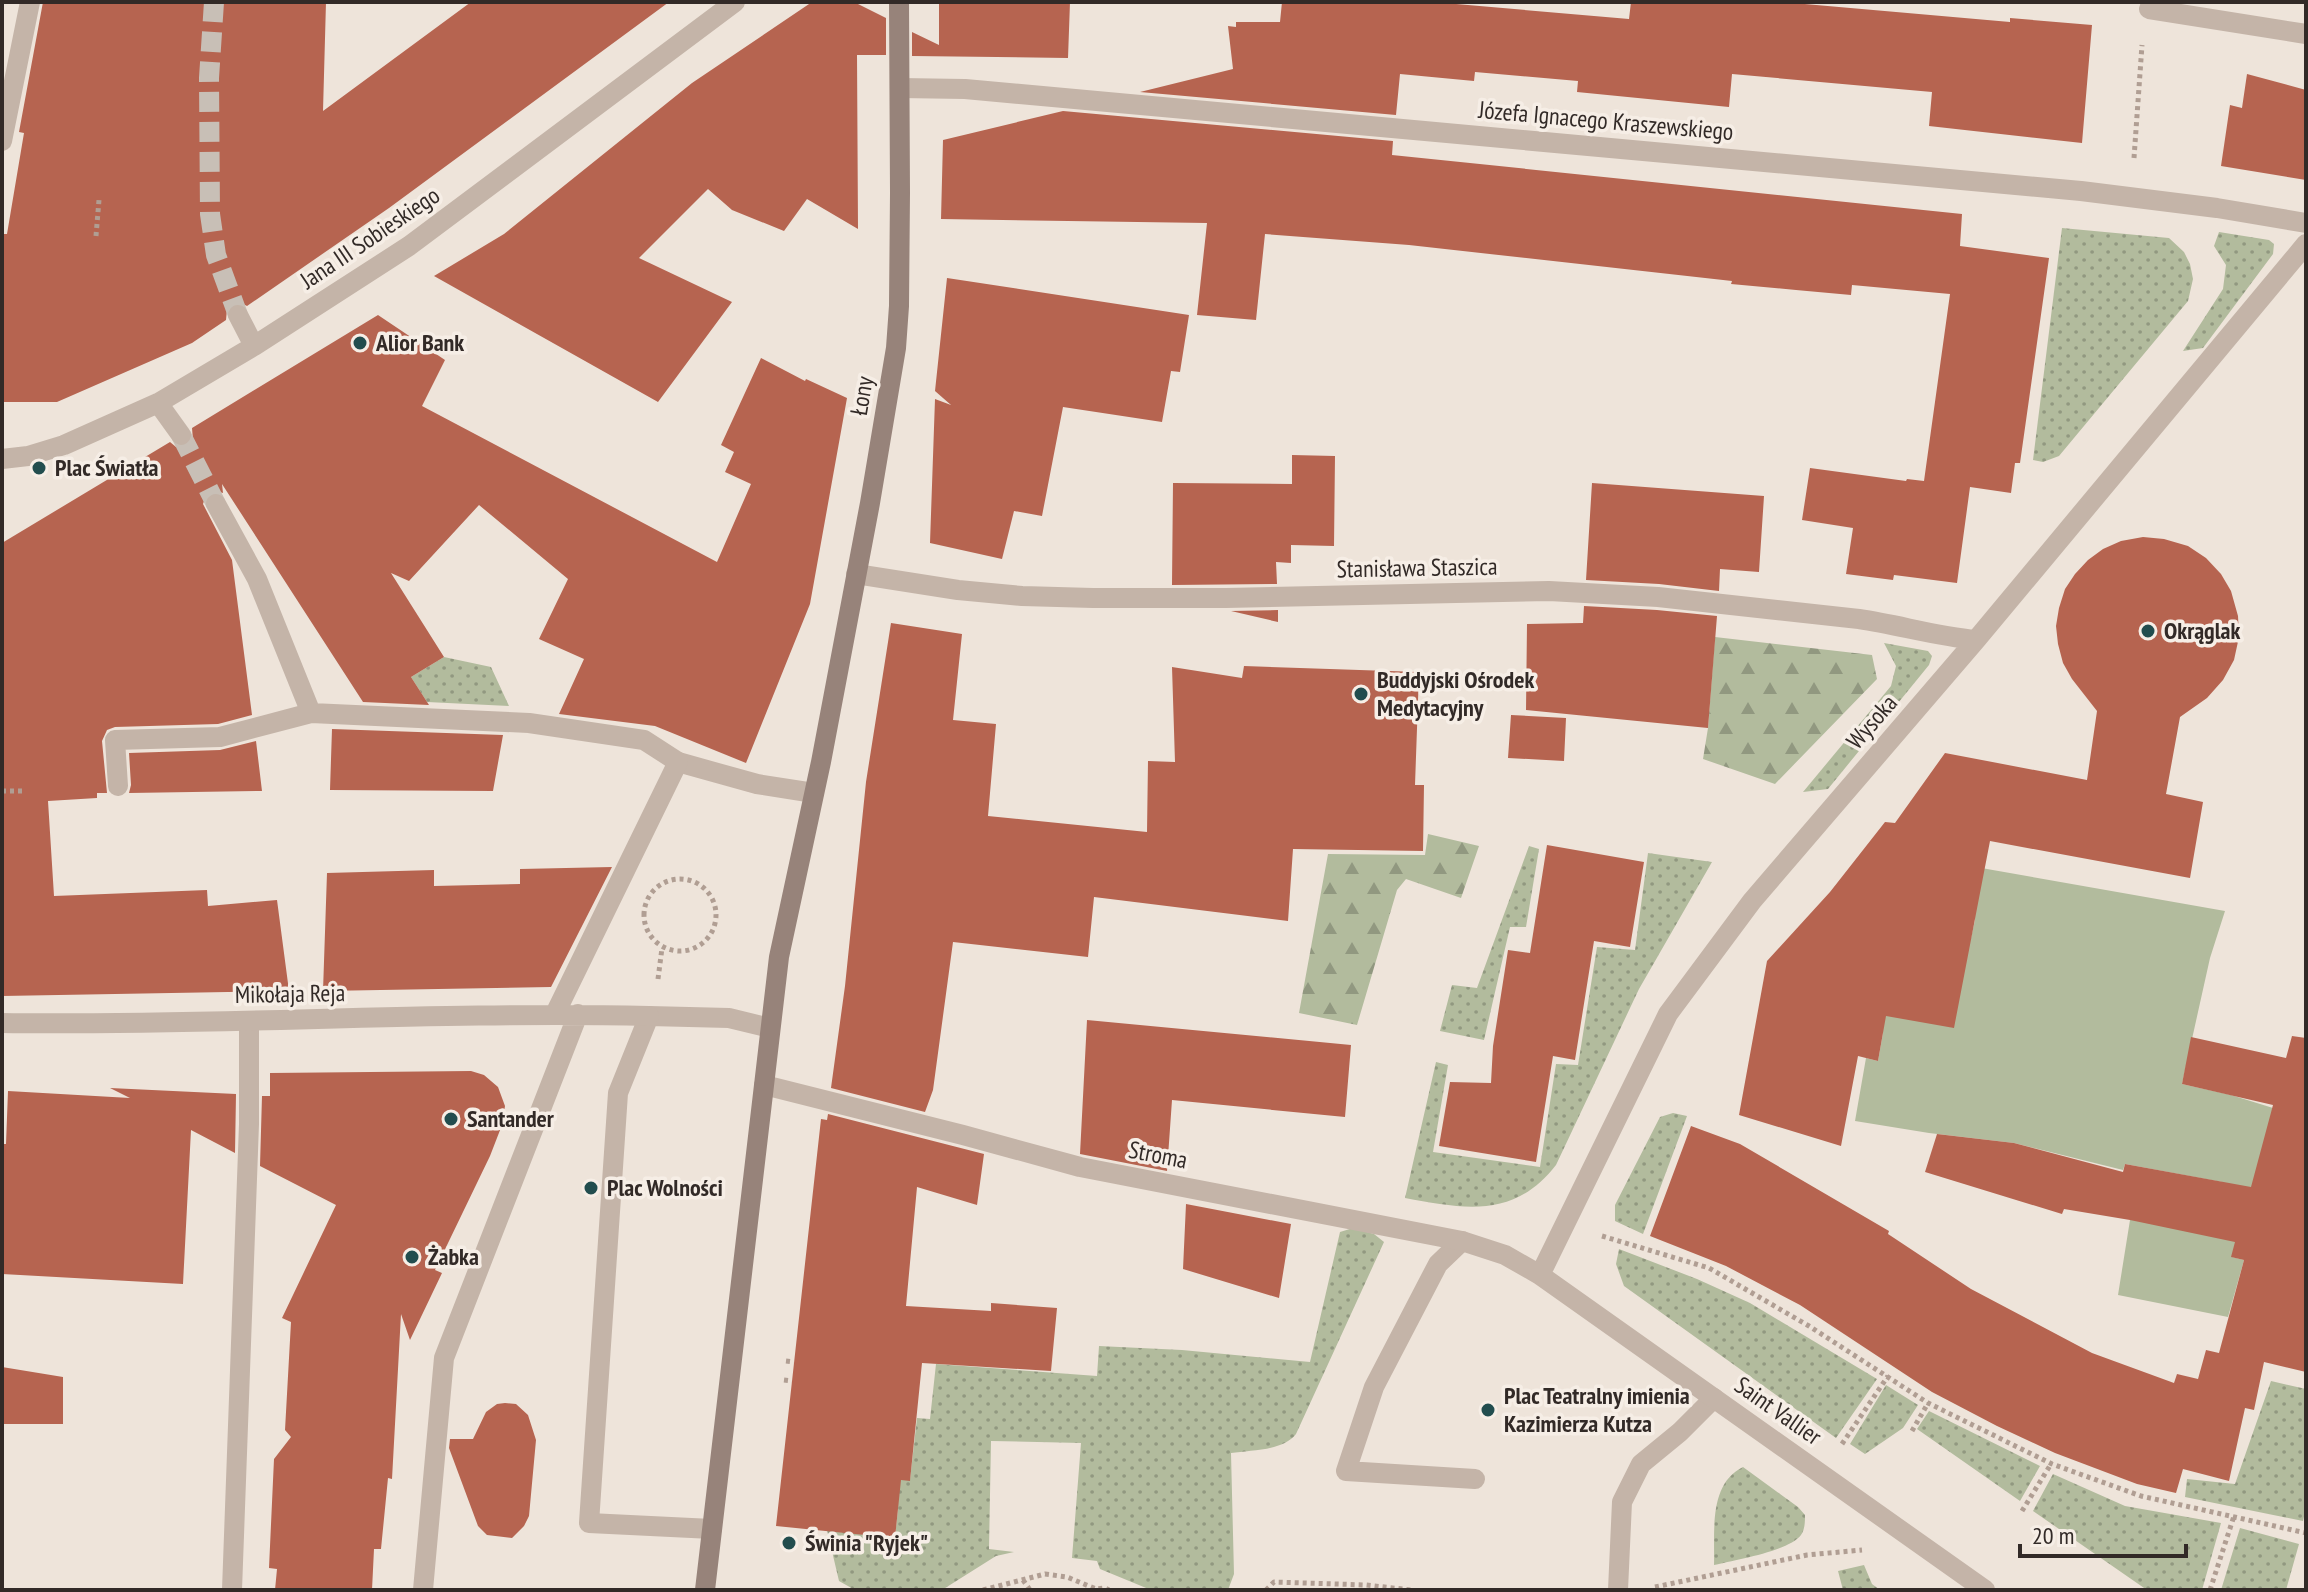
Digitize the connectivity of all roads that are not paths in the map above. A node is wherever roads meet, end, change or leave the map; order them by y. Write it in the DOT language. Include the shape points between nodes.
graph roads {
  1 [pos="30,2"];
  2 [pos="735,2"];
  3 [pos="899,2"];
  4 [pos="2149,9"];
  5 [pos="2306,34"];
  6 [pos="900,88"];
  7 [pos="2,141"];
  8 [pos="2306,223"];
  9 [pos="2306,244"];
  10 [pos="238,315"];
  11 [pos="254,346"];
  12 [pos="158,403"];
  13 [pos="181,435"];
  14 [pos="2,459"];
  15 [pos="216,504"];
  16 [pos="856,574"];
  17 [pos="1976,640"];
  18 [pos="311,713"];
  19 [pos="678,762"];
  20 [pos="118,786"];
  21 [pos="814,793"];
  22 [pos="555,1014"];
  23 [pos="578,1014"];
  24 [pos="649,1016"];
  25 [pos="249,1021"];
  26 [pos="2,1023"];
  27 [pos="770,1028"];
  28 [pos="764,1085"];
  29 [pos="1462,1241"];
  30 [pos="1540,1275"];
  31 [pos="1714,1398"];
  32 [pos="1475,1479"];
  33 [pos="712,1529"];
  34 [pos="232,1590"];
  35 [pos="423,1590"];
  36 [pos="705,1590"];
  37 [pos="1618,1590"];
  38 [pos="1985,1590"];
  1 -- 7 [label="street"];
  2 -- 11 [label="street, Jana III Sobieskiego" via="409,246"];
  3 -- 6 [label="street, Łony"];
  4 -- 5 [label="street"];
  6 -- 8 [label="street, Józefa Ignacego Kraszewskiego" via="965,89 2081,191"];
  6 -- 16 [label="street, Łony" via="896,348"];
  9 -- 17 [label="street, Wysoka"];
  10 -- 11 [label="street"];
  11 -- 12 [label="street, Jana III Sobieskiego"];
  12 -- 13 [label="street"];
  12 -- 14 [label="street, Jana III Sobieskiego" via="64,445"];
  15 -- 18 [label="street" via="257,579"];
  16 -- 17 [label="street, Stanisława Staszica" via="958,590 1093,598 1549,591 1658,597 1889,623"];
  16 -- 21 [label="street, Łony"];
  17 -- 30 [label="street, Wysoka" via="1752,901 1668,1014"];
  18 -- 19 [label="street" via="529,723 644,740"];
  18 -- 20 [label="street" via="220,737 115,740"];
  19 -- 21 [label="street"];
  19 -- 22 [label="street"];
  21 -- 27 [label="street" via="779,957"];
  22 -- 23 [label="street, Mikołaja Reja"];
  22 -- 25 [label="street, Mikołaja Reja"];
  23 -- 24 [label="street, Mikołaja Reja"];
  23 -- 35 [label="street" via="444,1358"];
  24 -- 27 [label="street, Mikołaja Reja" via="729,1018"];
  24 -- 33 [label="street" via="618,1093 589,1523"];
  25 -- 26 [label="street, Mikołaja Reja"];
  25 -- 34 [label="street"];
  27 -- 28 [label="street"];
  28 -- 29 [label="street, Stroma" via="1080,1167"];
  28 -- 33 [label="street"];
  29 -- 30 [label="street, Stroma" via="1505,1255"];
  29 -- 32 [label="street" via="1438,1264 1374,1387 1346,1471"];
  30 -- 31 [label="street, Saint Vallier"];
  31 -- 37 [label="street" via="1641,1464 1622,1502"];
  31 -- 38 [label="street, Saint Vallier"];
  33 -- 36 [label="street"];
}
